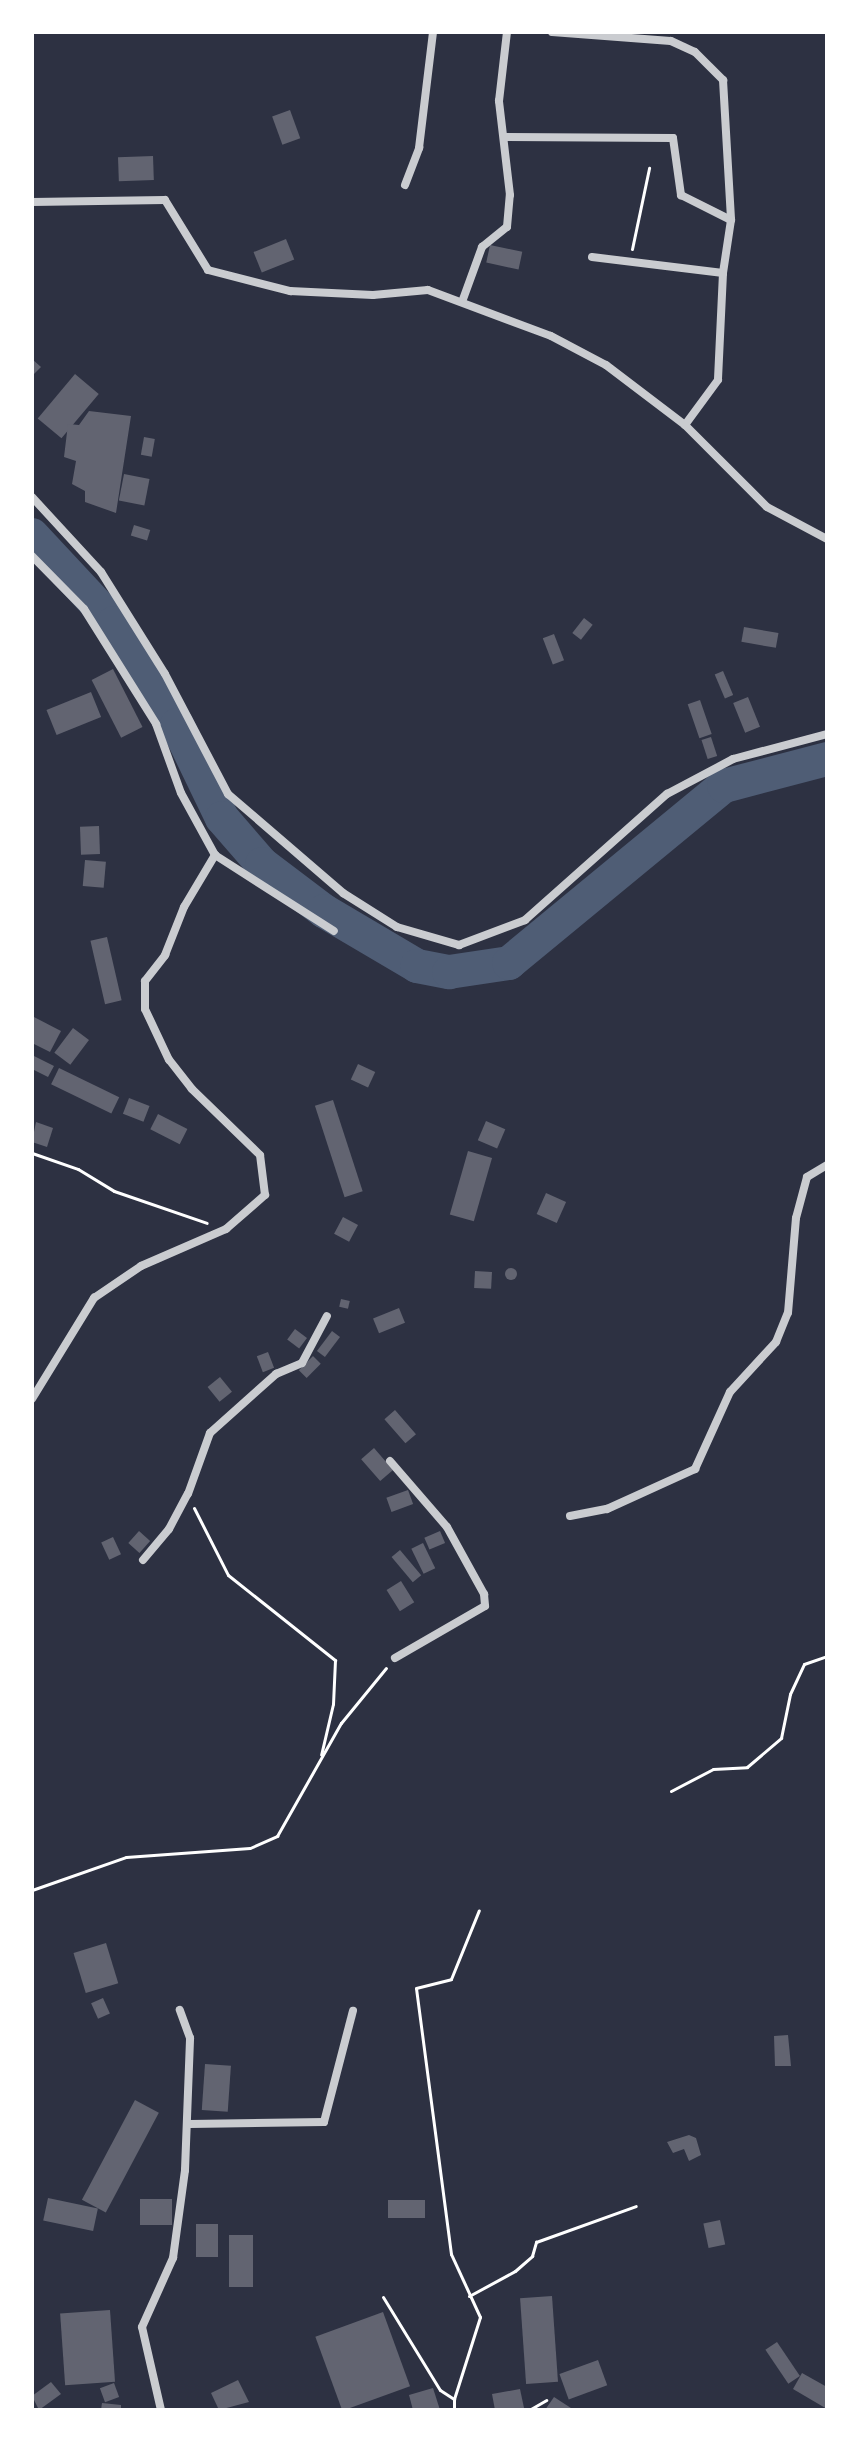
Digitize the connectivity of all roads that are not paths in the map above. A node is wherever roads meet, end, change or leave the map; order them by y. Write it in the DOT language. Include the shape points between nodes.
graph roads {
  1 [pos="433,32"];
  2 [pos="507,32"];
  3 [pos="552,32"];
  4 [pos="611,34"];
  5 [pos="505,137"];
  6 [pos="405,185"];
  7 [pos="32,202"];
  8 [pos="731,220"];
  9 [pos="592,257"];
  10 [pos="723,273"];
  11 [pos="462,302"];
  12 [pos="685,425"];
  13 [pos="32,497"];
  14 [pos="827,539"];
  15 [pos="32,556"];
  16 [pos="827,734"];
  17 [pos="215,855"];
  18 [pos="334,931"];
  19 [pos="827,1165"];
  20 [pos="327,1316"];
  21 [pos="32,1399"];
  22 [pos="390,1461"];
  23 [pos="570,1516"];
  24 [pos="143,1560"];
  25 [pos="395,1658"];
  26 [pos="180,2010"];
  27 [pos="353,2011"];
  28 [pos="190,2124"];
  29 [pos="161,2410"];
  1 -- 6 [label="street" via="419,148"];
  2 -- 5 [label="street" via="500,64"];
  3 -- 4 [label="street"];
  4 -- 8 [label="street" via="671,41 695,52 723,80"];
  5 -- 8 [label="street" via="673,138 681,195"];
  5 -- 11 [label="street" via="507,227 482,247"];
  7 -- 11 [label="street" via="165,200 208,270 290,291 373,295 428,290"];
  8 -- 10 [label="street"];
  9 -- 10 [label="street"];
  10 -- 12 [label="street" via="718,380"];
  11 -- 12 [label="street" via="551,336 606,365"];
  12 -- 14 [label="street" via="767,507"];
  13 -- 16 [label="street" via="101,572 165,674 228,794 343,893 413,931 459,945 525,920 667,794 733,759"];
  15 -- 17 [label="street" via="84,609 156,724 181,793"];
  17 -- 18 [label="street"];
  17 -- 21 [label="street" via="184,907 165,955 145,981 145,1009 176,1070 260,1155 265,1195 226,1229 141,1266 94,1298"];
  19 -- 23 [label="street" via="807,1177 796,1218 788,1313 776,1342 730,1392 695,1469 607,1509"];
  20 -- 24 [label="street" via="302,1363 276,1374 210,1433 188,1494"];
  22 -- 25 [label="street" via="447,1527 484,1594 485,1606"];
  26 -- 28 [label="street" via="190,2038"];
  27 -- 28 [label="street" via="324,2122"];
  28 -- 29 [label="street" via="173,2258 142,2327"];
}
